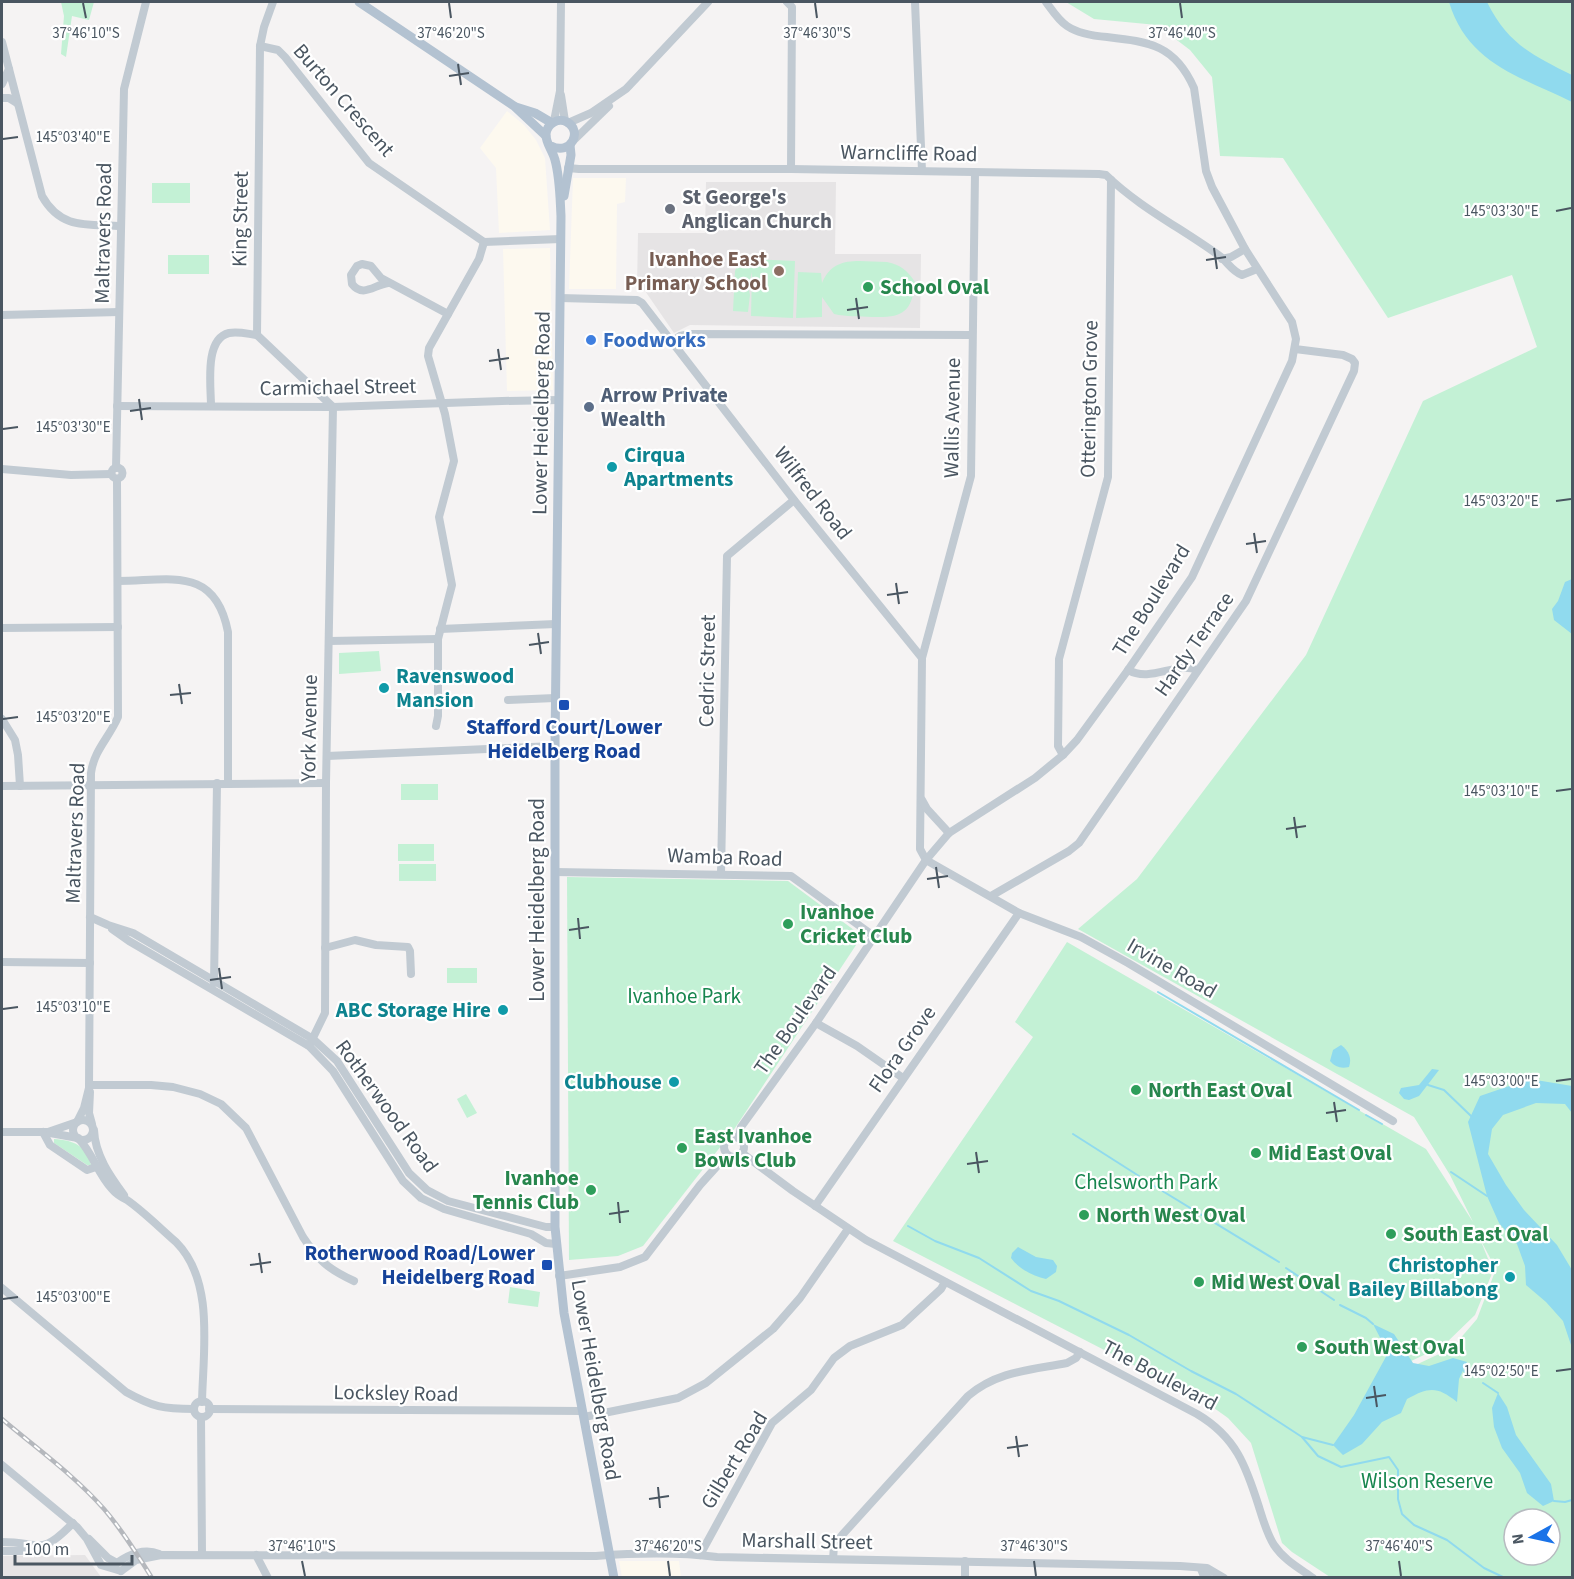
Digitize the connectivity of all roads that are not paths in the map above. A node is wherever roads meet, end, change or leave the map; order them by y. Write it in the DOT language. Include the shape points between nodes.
graph roads {
  1 [pos="146,2"];
  2 [pos="273,2"];
  3 [pos="359,2"];
  4 [pos="561,2"];
  5 [pos="708,2"];
  6 [pos="787,2"];
  7 [pos="915,2"];
  8 [pos="1046,2"];
  9 [pos="2,42"];
  10 [pos="260,46"];
  11 [pos="9,69"];
  12 [pos="2,84"];
  13 [pos="560,91"];
  14 [pos="618,96"];
  15 [pos="2,98"];
  16 [pos="17,103"];
  17 [pos="514,106"];
  18 [pos="553,122"];
  19 [pos="567,122"];
  20 [pos="546,136"];
  21 [pos="571,144"];
  22 [pos="551,146"];
  23 [pos="568,168"];
  24 [pos="790,169"];
  25 [pos="922,171"];
  26 [pos="975,173"];
  27 [pos="1111,180"];
  28 [pos="561,216"];
  29 [pos="121,226"];
  30 [pos="561,239"];
  31 [pos="484,242"];
  32 [pos="1245,249"];
  33 [pos="1222,259"];
  34 [pos="1257,269"];
  35 [pos="388,283"];
  36 [pos="560,298"];
  37 [pos="119,312"];
  38 [pos="448,314"];
  39 [pos="2,315"];
  40 [pos="257,334"];
  41 [pos="972,335"];
  42 [pos="672,341"];
  43 [pos="1295,349"];
  44 [pos="559,400"];
  45 [pos="441,404"];
  46 [pos="117,406"];
  47 [pos="211,406"];
  48 [pos="333,407"];
  49 [pos="2,469"];
  50 [pos="115,474"];
  51 [pos="794,500"];
  52 [pos="118,582"];
  53 [pos="556,624"];
  54 [pos="118,627"];
  55 [pos="2,628"];
  56 [pos="440,628"];
  57 [pos="438,639"];
  58 [pos="329,641"];
  59 [pos="922,658"];
  60 [pos="1128,670"];
  61 [pos="1197,670"];
  62 [pos="555,698"];
  63 [pos="508,700"];
  64 [pos="2,718"];
  65 [pos="436,726"];
  66 [pos="555,746"];
  67 [pos="1063,755"];
  68 [pos="327,756"];
  69 [pos="217,783"];
  70 [pos="228,783"];
  71 [pos="326,783"];
  72 [pos="91,784"];
  73 [pos="2,786"];
  74 [pos="20,786"];
  75 [pos="921,798"];
  76 [pos="949,833"];
  77 [pos="926,860"];
  78 [pos="555,872"];
  79 [pos="721,874"];
  80 [pos="991,896"];
  81 [pos="1019,913"];
  82 [pos="90,917"];
  83 [pos="875,937"];
  84 [pos="325,948"];
  85 [pos="2,962"];
  86 [pos="90,963"];
  87 [pos="411,974"];
  88 [pos="213,985"];
  89 [pos="816,1023"];
  90 [pos="311,1042"];
  91 [pos="903,1078"];
  92 [pos="89,1086"];
  93 [pos="1393,1121"];
  94 [pos="77,1122"];
  95 [pos="93,1127"];
  96 [pos="2,1132"];
  97 [pos="45,1132"];
  98 [pos="739,1138"];
  99 [pos="78,1139"];
  100 [pos="742,1153"];
  101 [pos="727,1155"];
  102 [pos="96,1167"];
  103 [pos="126,1199"];
  104 [pos="815,1206"];
  105 [pos="555,1227"];
  106 [pos="848,1229"];
  107 [pos="556,1244"];
  108 [pos="559,1276"];
  109 [pos="354,1281"];
  110 [pos="945,1282"];
  111 [pos="2,1288"];
  112 [pos="1080,1352"];
  113 [pos="202,1401"];
  114 [pos="194,1409"];
  115 [pos="209,1409"];
  116 [pos="583,1414"];
  117 [pos="201,1417"];
  118 [pos="2,1465"];
  119 [pos="73,1523"];
  120 [pos="86,1536"];
  121 [pos="2,1542"];
  122 [pos="32,1546"];
  123 [pos="2,1551"];
  124 [pos="202,1554"];
  125 [pos="256,1555"];
  126 [pos="610,1555"];
  127 [pos="700,1555"];
  128 [pos="96,1557"];
  129 [pos="833,1559"];
  130 [pos="965,1561"];
  131 [pos="1202,1569"];
  132 [pos="117,1572"];
  133 [pos="107,1578"];
  134 [pos="268,1578"];
  135 [pos="614,1578"];
  136 [pos="964,1578"];
  137 [pos="1209,1578"];
  138 [pos="1224,1578"];
  139 [pos="1313,1578"];
  1 -- 29 [label="street, Maltravers Road" via="124,89"];
  2 -- 10 [label="street, King Street"];
  3 -- 17 [label="main road"];
  4 -- 13 [label="street"];
  5 -- 14 [label="street"];
  6 -- 24 [label="street" via="792,7"];
  7 -- 25 [label="street"];
  8 -- 32 [label="street, The Boulevard" via="1067,26 1086,35 1150,43 1179,63 1194,88 1206,171"];
  9 -- 11 [label="street"];
  10 -- 31 [label="street, Burton Crescent" via="278,50 285,57 369,163"];
  10 -- 40 [label="street, King Street"];
  11 -- 12 [label="street"];
  11 -- 16 [label="street"];
  13 -- 18 [label="street"];
  13 -- 19 [label="street"];
  14 -- 19 [label="street"];
  14 -- 21 [label="street"];
  15 -- 16 [label="street"];
  16 -- 29 [label="street" via="48,207 76,224"];
  17 -- 18 [label="main road"];
  17 -- 20 [label="main road"];
  18 -- 19 [label="main road"];
  18 -- 20 [label="main road"];
  19 -- 21 [label="main road" via="573,128"];
  20 -- 22 [label="main road"];
  21 -- 22 [label="main road" via="561,149"];
  21 -- 23 [label="main road, Lower Heidelberg Road"];
  22 -- 28 [label="main road, Lower Heidelberg Road"];
  23 -- 24 [label="street, Warncliffe Road"];
  23 -- 28 [label="main road, Lower Heidelberg Road"];
  24 -- 25 [label="street, Warncliffe Road"];
  25 -- 26 [label="street, Warncliffe Road"];
  26 -- 27 [label="street, Warncliffe Road" via="1099,174"];
  26 -- 41 [label="street, Wallis Avenue"];
  27 -- 33 [label="street, Warncliffe Road"];
  27 -- 67 [label="street, Otterington Grove" via="1108,477 1059,659 1058,746"];
  28 -- 30 [label="main road, Lower Heidelberg Road"];
  29 -- 37 [label="street, Maltravers Road"];
  30 -- 31 [label="street"];
  30 -- 36 [label="main road, Lower Heidelberg Road"];
  31 -- 38 [label="street" via="479,259"];
  32 -- 33 [label="street"];
  32 -- 34 [label="street, The Boulevard"];
  33 -- 34 [label="street, Warncliffe Road" via="1242,275"];
  34 -- 43 [label="street, The Boulevard" via="1292,322"];
  35 -- 35 [label="street" via="360,291 352,284 351,275 357,266 366,264"];
  35 -- 38 [label="street"];
  36 -- 42 [label="street, Wilfred Road" via="637,300"];
  36 -- 44 [label="main road, Lower Heidelberg Road"];
  37 -- 39 [label="street"];
  37 -- 46 [label="street, Maltravers Road"];
  38 -- 45 [label="street" via="428,356"];
  40 -- 47 [label="street" via="226,334 215,341"];
  40 -- 48 [label="street"];
  41 -- 42 [label="street" via="690,334"];
  41 -- 59 [label="street, Wallis Avenue" via="971,476"];
  42 -- 51 [label="street, Wilfred Road"];
  43 -- 60 [label="street, The Boulevard" via="1192,577"];
  43 -- 61 [label="street, Hardy Terrace" via="1343,355 1355,363 1354,371 1246,602"];
  44 -- 45 [label="street, Carmichael Street"];
  44 -- 53 [label="main road, Lower Heidelberg Road"];
  45 -- 48 [label="street, Carmichael Street"];
  45 -- 56 [label="street" via="454,461 440,517 452,585"];
  46 -- 47 [label="street, Carmichael Street"];
  46 -- 50 [label="street, Maltravers Road"];
  47 -- 48 [label="street, Carmichael Street"];
  48 -- 58 [label="street, York Avenue"];
  49 -- 50 [label="street"];
  50 -- 52 [label="street, Maltravers Road"];
  51 -- 59 [label="street, Wilfred Road"];
  51 -- 79 [label="street, Cedric Street" via="727,556"];
  52 -- 54 [label="street, Maltravers Road"];
  52 -- 70 [label="street" via="184,580 203,586 224,613 228,632"];
  53 -- 56 [label="street"];
  53 -- 62 [label="main road, Lower Heidelberg Road"];
  54 -- 55 [label="street"];
  54 -- 72 [label="street, Maltravers Road" via="118,717 97,751"];
  56 -- 57 [label="street"];
  57 -- 58 [label="street"];
  57 -- 65 [label="street"];
  58 -- 68 [label="street, York Avenue"];
  59 -- 75 [label="street"];
  60 -- 61 [label="street" via="1137,675"];
  60 -- 67 [label="street, The Boulevard"];
  61 -- 80 [label="street, Hardy Terrace" via="1079,843"];
  62 -- 63 [label="street"];
  62 -- 66 [label="main road, Lower Heidelberg Road"];
  64 -- 74 [label="street" via="15,740"];
  66 -- 68 [label="street"];
  66 -- 78 [label="main road, Lower Heidelberg Road"];
  67 -- 76 [label="street, The Boulevard" via="1035,778"];
  68 -- 71 [label="street, York Avenue"];
  69 -- 70 [label="street"];
  69 -- 72 [label="street"];
  69 -- 88 [label="street"];
  70 -- 71 [label="street"];
  71 -- 84 [label="street, York Avenue"];
  72 -- 74 [label="street"];
  72 -- 82 [label="street, Maltravers Road"];
  73 -- 74 [label="street"];
  75 -- 76 [label="street"];
  75 -- 77 [label="street" via="920,849"];
  76 -- 77 [label="street, The Boulevard"];
  77 -- 80 [label="street, Irvine Road"];
  77 -- 83 [label="street, The Boulevard"];
  78 -- 79 [label="street, Wamba Road"];
  78 -- 105 [label="main road, Lower Heidelberg Road"];
  79 -- 83 [label="street, Wamba Road" via="791,876"];
  80 -- 81 [label="street, Irvine Road"];
  81 -- 91 [label="street, Flora Grove"];
  81 -- 93 [label="street, Irvine Road" via="1081,937 1128,963"];
  82 -- 86 [label="street, Maltravers Road"];
  82 -- 88 [label="street, Rotherwood Road"];
  83 -- 89 [label="street, The Boulevard"];
  84 -- 87 [label="street" via="355,940 408,947"];
  84 -- 90 [label="street, York Avenue" via="325,1013"];
  85 -- 86 [label="street"];
  86 -- 92 [label="street, Maltravers Road"];
  88 -- 90 [label="street, Rotherwood Road"];
  89 -- 91 [label="street"];
  89 -- 98 [label="street, The Boulevard" via="741,1127"];
  90 -- 105 [label="street, Rotherwood Road" via="337,1060 409,1173 427,1190 448,1201"];
  90 -- 107 [label="street, Rotherwood Road" via="403,1181 421,1198"];
  91 -- 104 [label="street, Flora Grove"];
  92 -- 94 [label="street, Maltravers Road"];
  92 -- 95 [label="street, Maltravers Road"];
  92 -- 109 [label="street" via="173,1087 221,1104 246,1128 312,1250 331,1270"];
  94 -- 95 [label="street" via="85,1120"];
  94 -- 97 [label="street"];
  94 -- 99 [label="street" via="73,1131"];
  95 -- 99 [label="street" via="90,1138"];
  95 -- 103 [label="street, Maltravers Road" via="100,1156"];
  96 -- 97 [label="street"];
  97 -- 99 [label="street"];
  97 -- 102 [label="street" via="52,1146 87,1170"];
  98 -- 100 [label="street" via="744,1146"];
  98 -- 101 [label="street" via="726,1140"];
  99 -- 102 [label="street, Maltravers Road"];
  100 -- 101 [label="street" via="737,1157"];
  100 -- 104 [label="street, The Boulevard"];
  101 -- 108 [label="street" via="645,1257 620,1267"];
  102 -- 103 [label="street, Maltravers Road" via="113,1191"];
  103 -- 113 [label="street, Maltravers Road" via="177,1244 196,1273 202,1297"];
  104 -- 106 [label="street, The Boulevard"];
  105 -- 107 [label="main road, Lower Heidelberg Road"];
  106 -- 110 [label="street, The Boulevard"];
  106 -- 116 [label="street, Locksley Road" via="773,1329 706,1383 678,1398"];
  107 -- 108 [label="main road, Lower Heidelberg Road"];
  108 -- 116 [label="main road, Lower Heidelberg Road"];
  110 -- 112 [label="street, The Boulevard"];
  110 -- 127 [label="street, Gilbert Road" via="902,1325 850,1346 834,1358 811,1390 772,1423"];
  111 -- 114 [label="street" via="126,1392 150,1405"];
  112 -- 129 [label="street" via="1067,1363 1003,1375 980,1385 843,1534 834,1546"];
  112 -- 139 [label="street, The Boulevard" via="1218,1428 1247,1469 1274,1545 1286,1560"];
  113 -- 114 [label="street"];
  113 -- 115 [label="street"];
  114 -- 117 [label="street"];
  115 -- 116 [label="street, Locksley Road"];
  115 -- 117 [label="street"];
  116 -- 126 [label="main road, Lower Heidelberg Road"];
  117 -- 124 [label="street"];
  118 -- 119 [label="street"];
  119 -- 120 [label="street"];
  119 -- 122 [label="street" via="51,1543"];
  120 -- 128 [label="street"];
  120 -- 132 [label="street"];
  121 -- 122 [label="street"];
  122 -- 123 [label="street" via="22,1551"];
  124 -- 125 [label="street, Marshall Street"];
  124 -- 132 [label="street, Marshall Street" via="138,1559"];
  125 -- 126 [label="street, Marshall Street"];
  125 -- 134 [label="street"];
  126 -- 127 [label="street, Marshall Street"];
  126 -- 135 [label="main road, Lower Heidelberg Road"];
  127 -- 129 [label="street, Marshall Street"];
  128 -- 132 [label="street"];
  128 -- 133 [label="street"];
  129 -- 130 [label="street, Marshall Street"];
  130 -- 131 [label="street, Marshall Street"];
  130 -- 136 [label="street"];
  131 -- 137 [label="street"];
  131 -- 138 [label="street, Marshall Street"];
}
